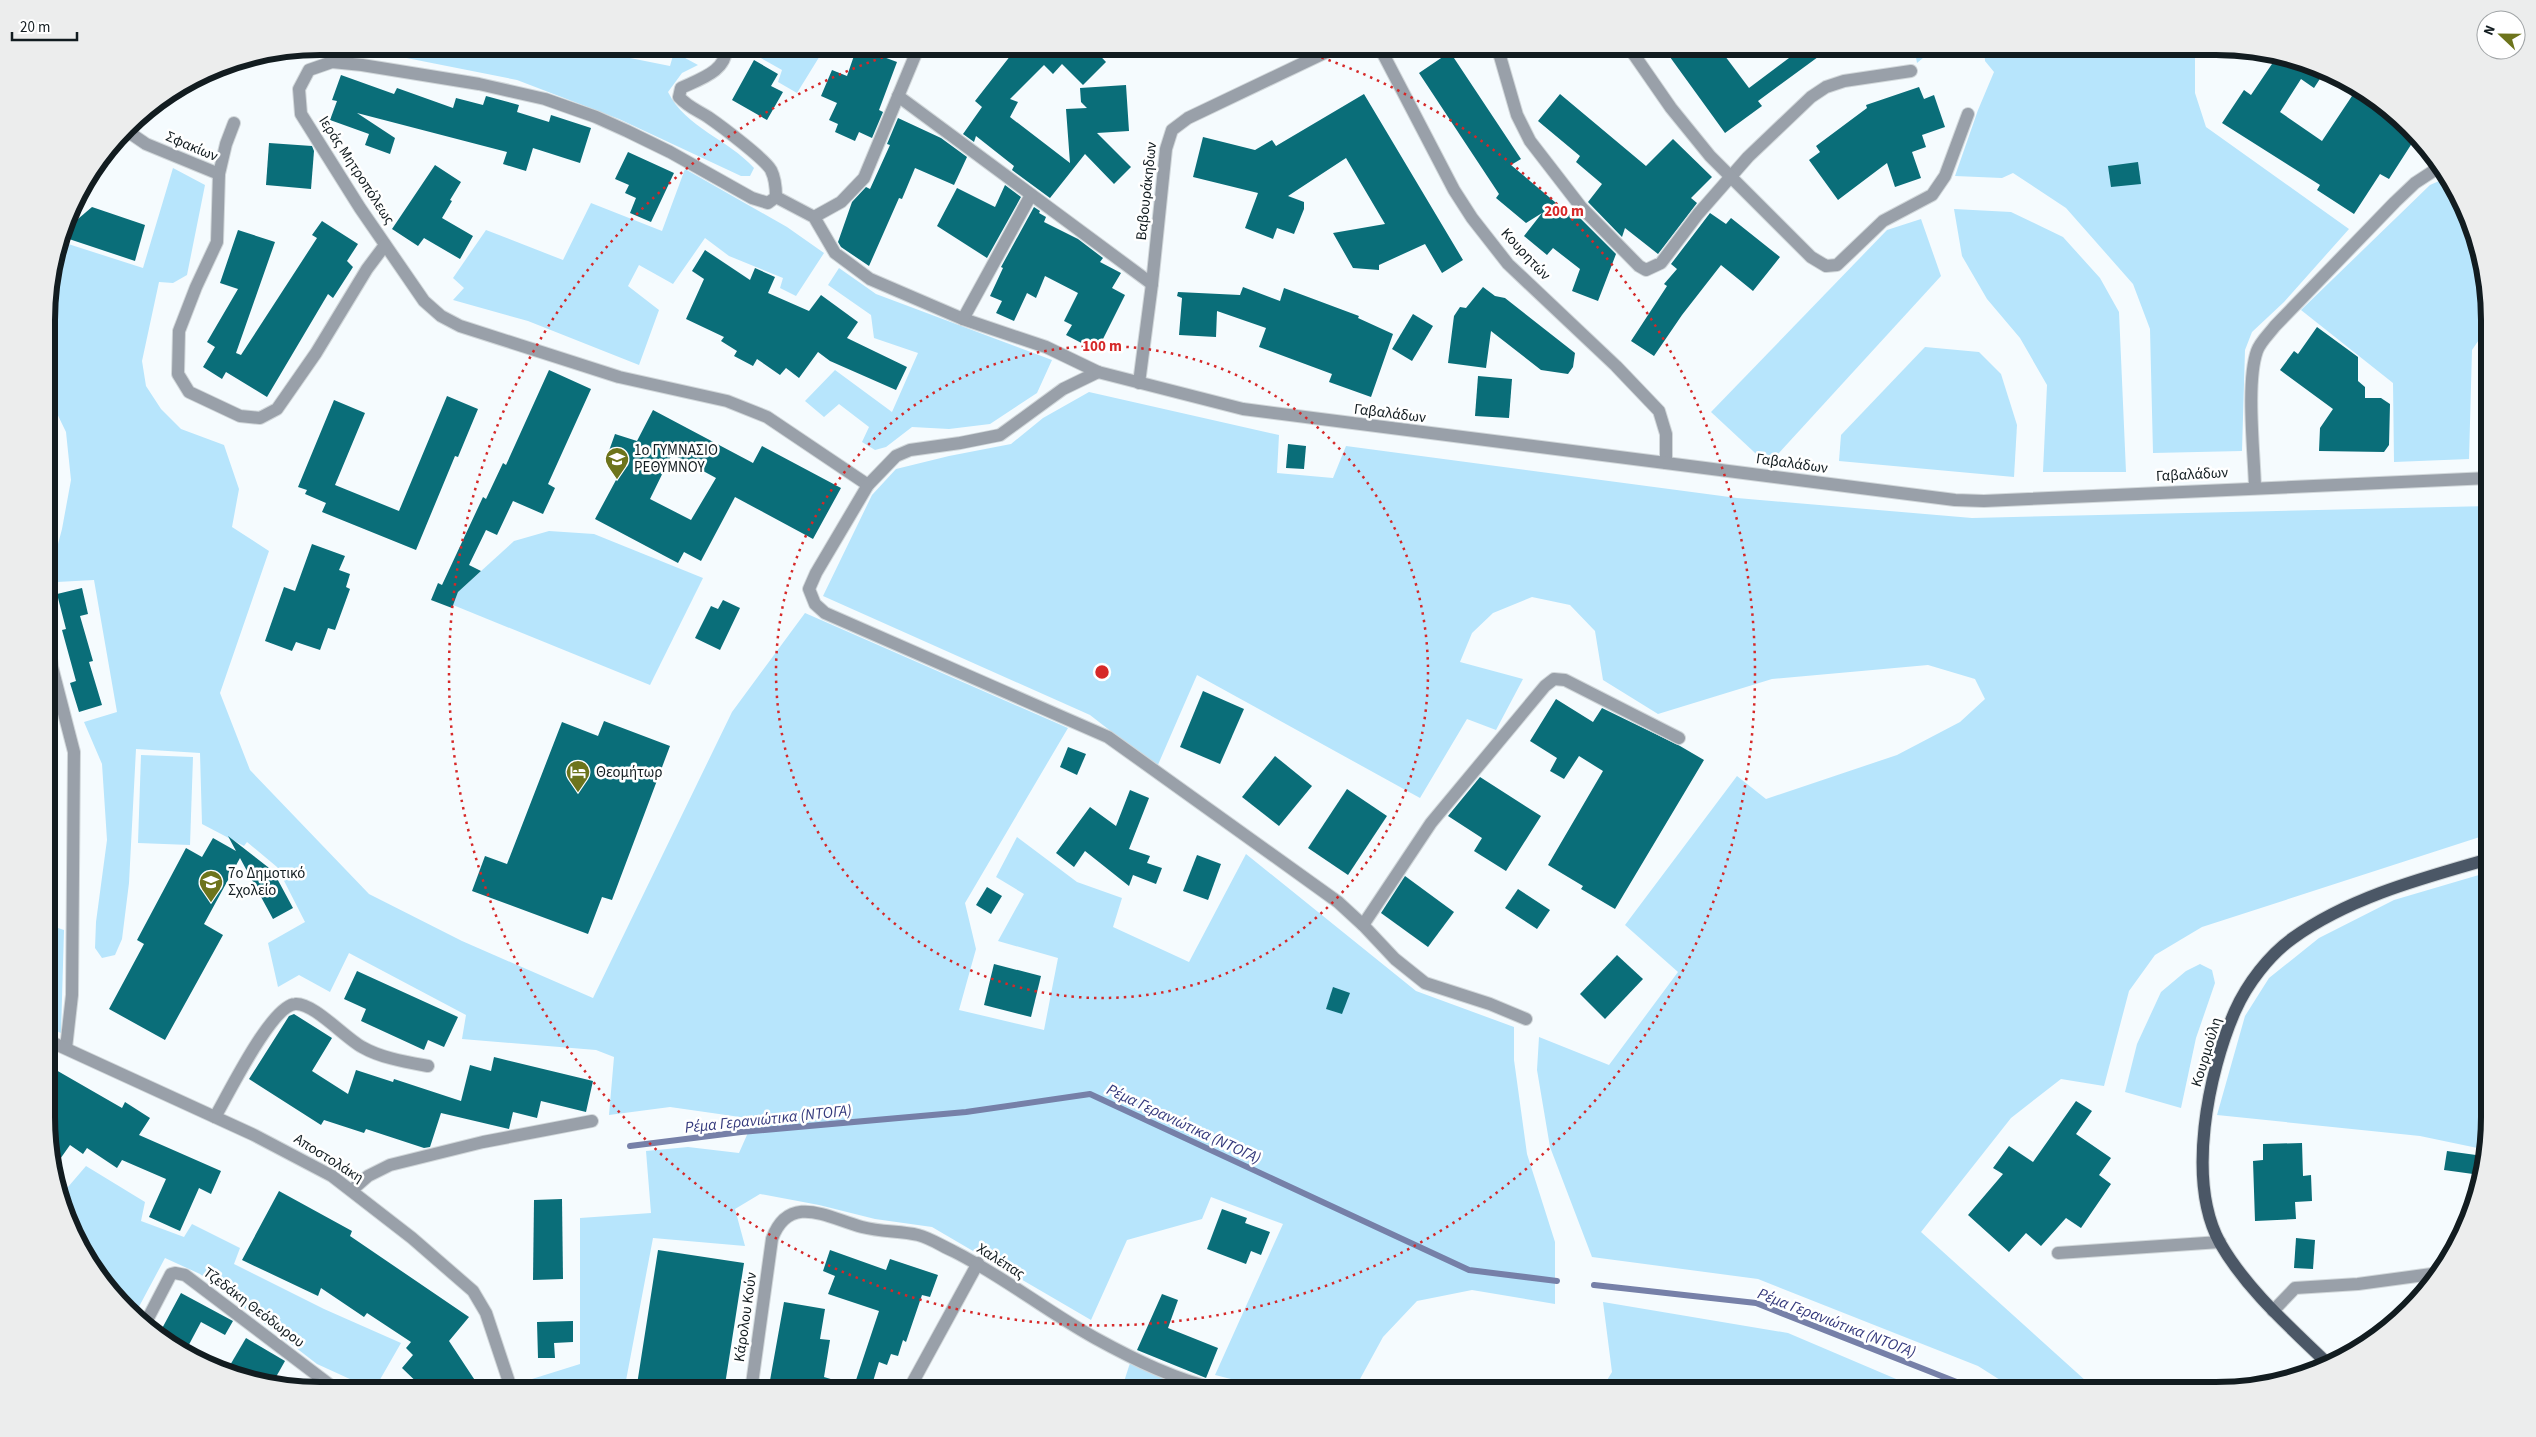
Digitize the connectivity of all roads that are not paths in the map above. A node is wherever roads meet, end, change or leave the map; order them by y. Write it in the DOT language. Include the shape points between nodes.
graph roads {
  1 [pos="727,55"];
  2 [pos="915,55"];
  3 [pos="1320,55"];
  4 [pos="1384,55"];
  5 [pos="1499,55"];
  6 [pos="1634,55"];
  7 [pos="1911,71"];
  8 [pos="898,96"];
  9 [pos="1968,114"];
  10 [pos="234,123"];
  11 [pos="131,135"];
  12 [pos="2434,170"];
  13 [pos="219,174"];
  14 [pos="1730,177"];
  15 [pos="1031,195"];
  16 [pos="776,197"];
  17 [pos="814,217"];
  18 [pos="386,245"];
  19 [pos="1152,284"];
  20 [pos="963,318"];
  21 [pos="1098,372"];
  22 [pos="1139,383"];
  23 [pos="1666,463"];
  24 [pos="2481,478"];
  25 [pos="868,484"];
  26 [pos="2255,487"];
  27 [pos="55,679"];
  28 [pos="1680,738"];
  29 [pos="2481,862"];
  30 [pos="1363,925"];
  31 [pos="1526,1019"];
  32 [pos="55,1043"];
  33 [pos="66,1048"];
  34 [pos="428,1066"];
  35 [pos="215,1117"];
  36 [pos="592,1121"];
  37 [pos="352,1190"];
  38 [pos="2220,1242"];
  39 [pos="770,1248"];
  40 [pos="2058,1253"];
  41 [pos="978,1263"];
  42 [pos="2429,1274"];
  43 [pos="2273,1311"];
  44 [pos="148,1318"];
  45 [pos="2323,1359"];
  46 [pos="326,1382"];
  47 [pos="509,1382"];
  48 [pos="752,1382"];
  49 [pos="913,1382"];
  50 [pos="1188,1382"];
  1 -- 16 [label="street" via="721,67 682,88 680,98 689,108 707,116 732,135 770,169"];
  2 -- 8 [label="street"];
  3 -- 19 [label="street, Βαβουράκηδων" via="1188,118 1172,130 1166,149"];
  4 -- 23 [label="street, Κουρητών" via="1472,218 1508,264 1660,411 1666,434"];
  5 -- 14 [label="street" via="1516,115 1530,141 1582,207 1643,268 1651,269 1661,263"];
  6 -- 14 [label="street" via="1680,120"];
  7 -- 14 [label="street" via="1844,81 1826,87 1780,124"];
  8 -- 15 [label="street"];
  8 -- 17 [label="street" via="864,178 841,202"];
  9 -- 14 [label="street" via="1939,188 1926,201 1882,221 1844,260 1831,267 1811,257"];
  10 -- 13 [label="street"];
  11 -- 13 [label="street, Σφακίων"];
  12 -- 26 [label="street" via="2395,202 2275,326 2258,349 2254,361 2252,400"];
  13 -- 18 [label="street" via="217,242 179,331 178,374 188,392 240,416 260,418 277,409 367,269"];
  15 -- 19 [label="street"];
  15 -- 20 [label="street"];
  16 -- 17 [label="street"];
  16 -- 18 [label="street, Ιεράς Μητροπόλεως" via="768,203 752,198 679,156 627,131 545,99 362,64 332,62 309,70 299,89 301,114"];
  17 -- 20 [label="street, Γαβαλάδων" via="835,253 870,278"];
  18 -- 25 [label="street, Ιεράς Μητροπόλεως" via="424,301 441,316 460,326 619,377 727,401 767,417"];
  19 -- 22 [label="street, Βαβουράκηδων"];
  20 -- 21 [label="street, Γαβαλάδων" via="1046,347"];
  21 -- 22 [label="street, Γαβαλάδων"];
  21 -- 25 [label="street" via="1062,390 1000,435 910,450 896,456"];
  22 -- 23 [label="street, Γαβαλάδων" via="1243,410"];
  23 -- 26 [label="street, Γαβαλάδων" via="1955,500"];
  24 -- 26 [label="street, Γαβαλάδων"];
  25 -- 30 [label="street" via="809,589 815,604 825,613 1108,737 1338,902"];
  27 -- 33 [label="street" via="74,752 72,995"];
  28 -- 30 [label="street" via="1565,680 1554,679 1430,823"];
  29 -- 38 [label="main road, Κουρμούλη" via="2366,900 2321,919 2268,961 2250,985 2235,1010 2216,1062 2207,1107 2202,1154 2208,1208"];
  30 -- 31 [label="street" via="1388,952 1425,983"];
  32 -- 33 [label="street, Αποστολάκη"];
  33 -- 35 [label="street, Αποστολάκη"];
  34 -- 35 [label="street" via="391,1059 362,1047 310,1008 296,1003 284,1008 259,1039"];
  35 -- 37 [label="street, Αποστολάκη" via="288,1151"];
  36 -- 37 [label="street" via="390,1165 368,1176"];
  37 -- 47 [label="street, Αποστολάκη" via="473,1291 486,1313"];
  38 -- 40 [label="street"];
  38 -- 43 [label="main road, Κουρμούλη"];
  39 -- 41 [label="street, Χαλέπας" via="783,1219 803,1211 881,1232 919,1235"];
  39 -- 48 [label="street, Κάρολου Κούν"];
  41 -- 49 [label="street"];
  41 -- 50 [label="street, Χαλέπας" via="1094,1338"];
  42 -- 43 [label="street" via="2295,1288"];
  43 -- 45 [label="main road, Κουρμούλη"];
  44 -- 46 [label="street, Τζεδάκη Θεόδωρου" via="171,1274 185,1275"];
}
